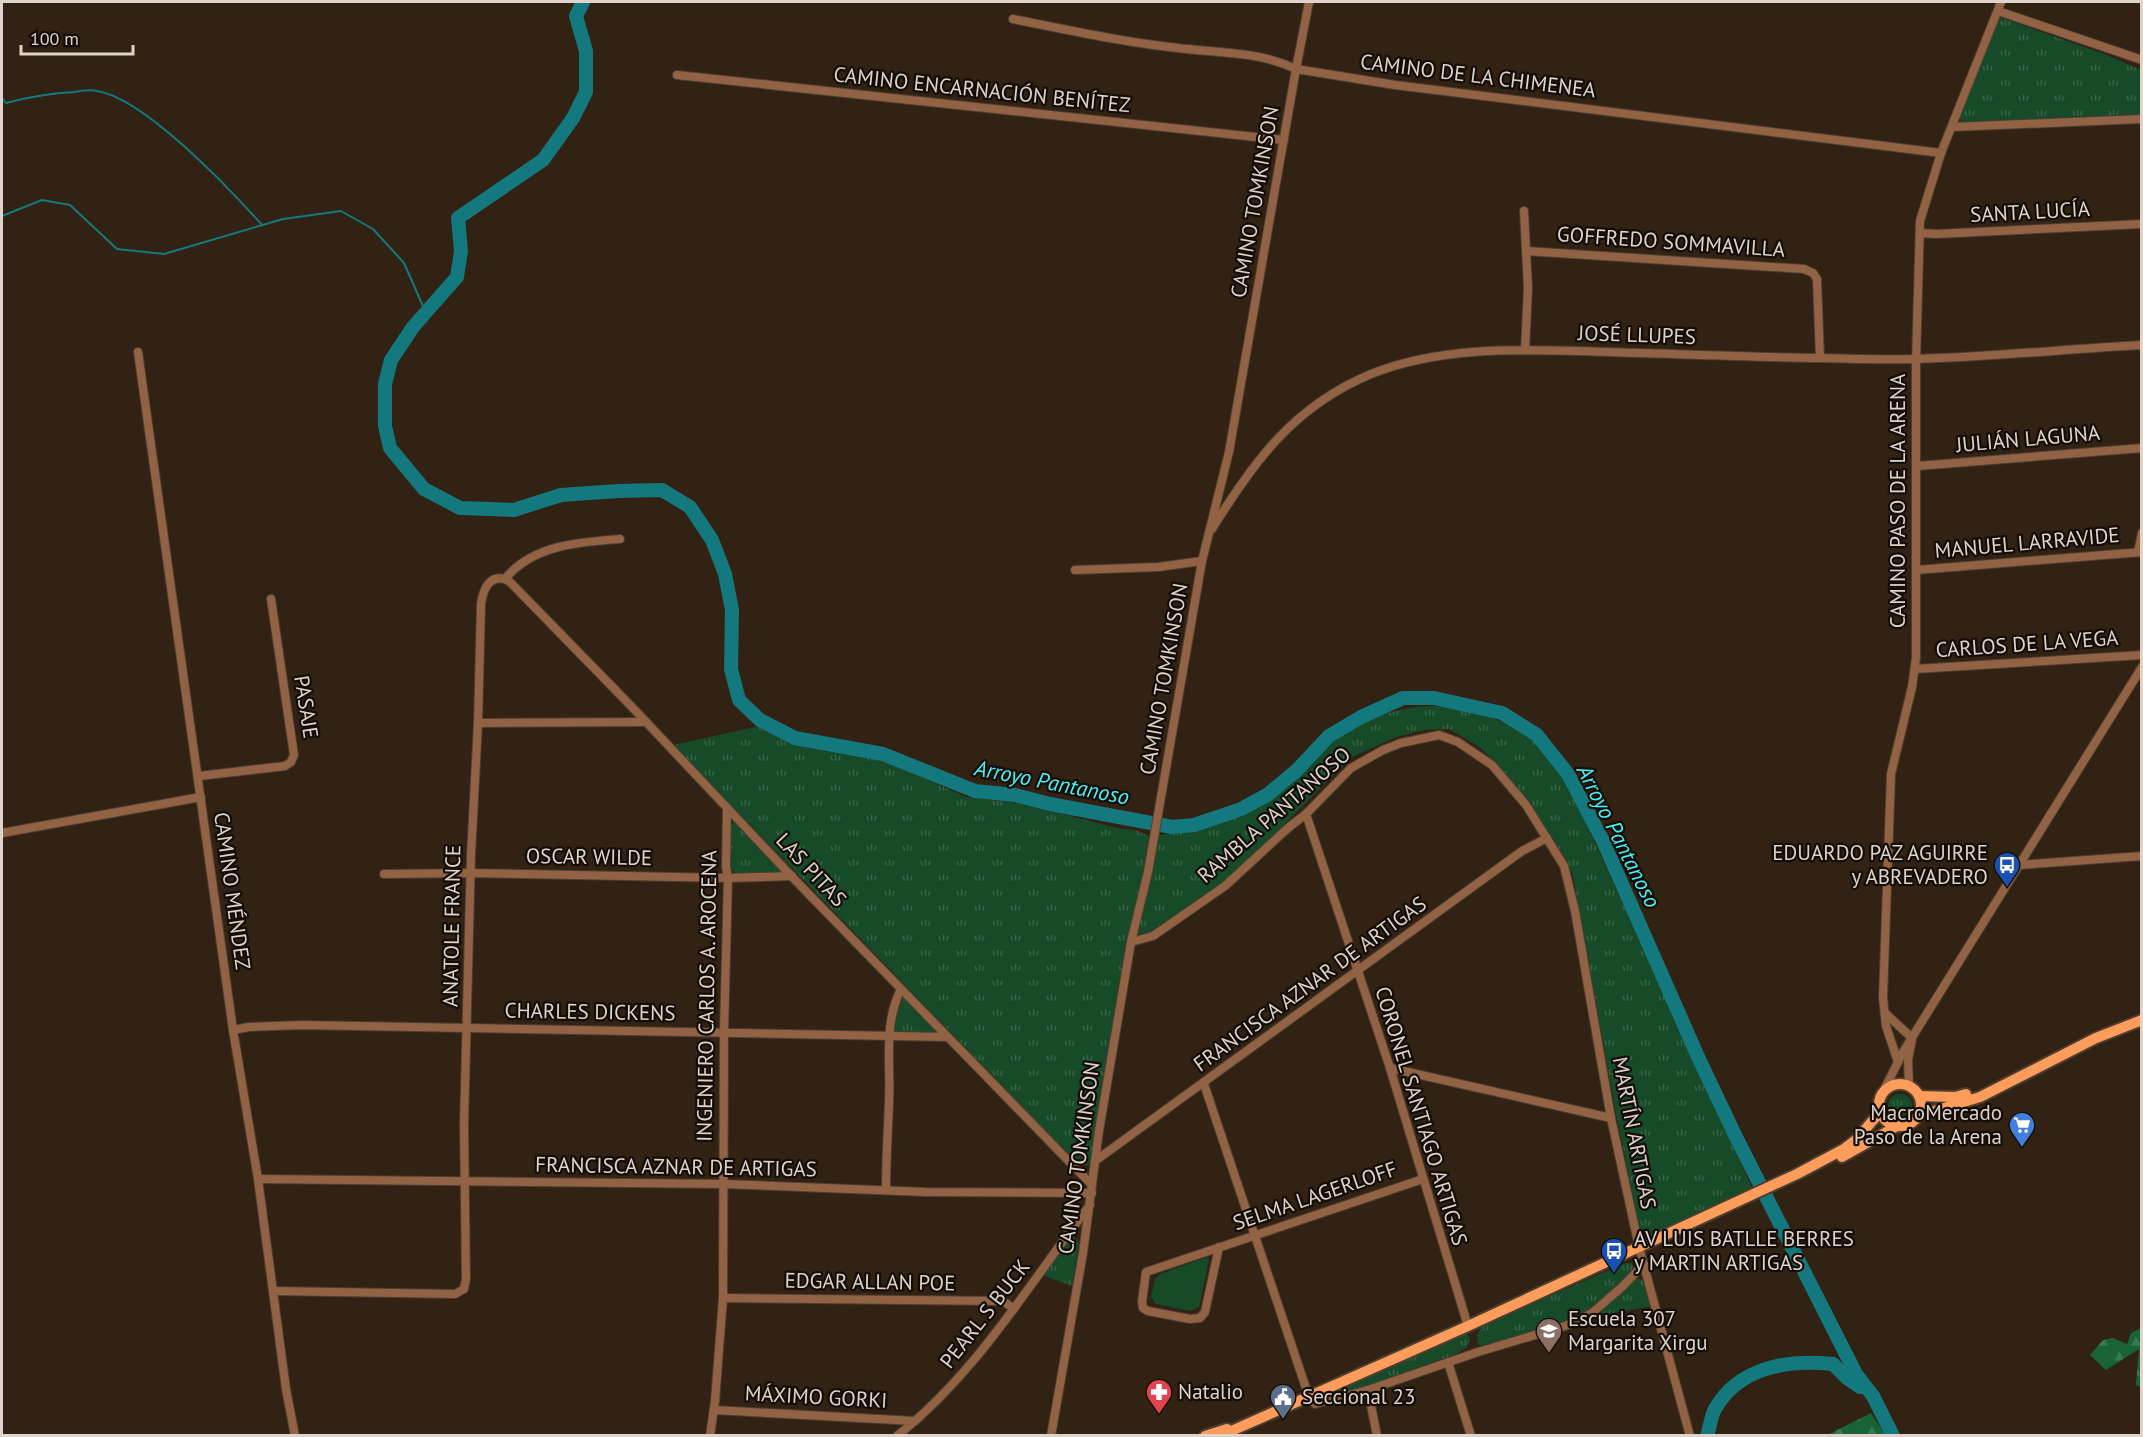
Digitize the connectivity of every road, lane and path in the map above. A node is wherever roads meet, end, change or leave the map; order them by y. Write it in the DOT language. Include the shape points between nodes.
graph roads {
  1 [pos="1309,2"];
  2 [pos="2001,2"];
  3 [pos="1998,11"];
  4 [pos="1013,19"];
  5 [pos="2142,60"];
  6 [pos="1296,69"];
  7 [pos="677,75"];
  8 [pos="2142,119"];
  9 [pos="1953,127"];
  10 [pos="1284,140"];
  11 [pos="1941,153"];
  12 [pos="1524,211"];
  13 [pos="2142,224"];
  14 [pos="1920,233"];
  15 [pos="1526,251"];
  16 [pos="2142,345"];
  17 [pos="1525,350"];
  18 [pos="138,352"];
  19 [pos="1820,358"];
  20 [pos="1916,359"];
  21 [pos="2142,448"];
  22 [pos="1917,466"];
  23 [pos="2142,533"];
  24 [pos="1207,538"];
  25 [pos="620,539"];
  26 [pos="2140,552"];
  27 [pos="1202,561"];
  28 [pos="1075,570"];
  29 [pos="1916,570"];
  30 [pos="505,579"];
  31 [pos="271,599"];
  32 [pos="2142,655"];
  33 [pos="2142,667"];
  34 [pos="1915,669"];
  35 [pos="646,722"];
  36 [pos="478,723"];
  37 [pos="199,776"];
  38 [pos="201,797"];
  39 [pos="727,808"];
  40 [pos="1306,814"];
  41 [pos="2,833"];
  42 [pos="1547,838"];
  43 [pos="2142,856"];
  44 [pos="2019,866"];
  45 [pos="471,873"];
  46 [pos="384,874"];
  47 [pos="792,876"];
  48 [pos="728,878"];
  49 [pos="1131,942"];
  50 [pos="1357,972"];
  51 [pos="901,989"];
  52 [pos="1885,1013"];
  53 [pos="2142,1020"];
  54 [pos="468,1029"];
  55 [pos="233,1030"];
  56 [pos="724,1032"];
  57 [pos="889,1035"];
  58 [pos="947,1037"];
  59 [pos="1912,1038"];
  60 [pos="1898,1062"];
  61 [pos="1390,1068"];
  62 [pos="2023,1073"];
  63 [pos="1204,1084"];
  64 [pos="1909,1086"];
  65 [pos="1883,1092"];
  66 [pos="1919,1096"];
  67 [pos="1880,1112"];
  68 [pos="1918,1116"];
  69 [pos="1611,1118"];
  70 [pos="1897,1126"];
  71 [pos="1095,1161"];
  72 [pos="1791,1177"];
  73 [pos="258,1179"];
  74 [pos="1423,1179"];
  75 [pos="465,1181"];
  76 [pos="724,1184"];
  77 [pos="886,1189"];
  78 [pos="1092,1189"];
  79 [pos="1090,1205"];
  80 [pos="1255,1236"];
  81 [pos="1219,1247"];
  82 [pos="1639,1247"];
  83 [pos="1644,1264"];
  84 [pos="273,1291"];
  85 [pos="723,1298"];
  86 [pos="1014,1309"];
  87 [pos="1468,1326"];
  88 [pos="1448,1362"];
  89 [pos="1368,1390"];
  90 [pos="1309,1397"];
  91 [pos="714,1410"];
  92 [pos="1258,1419"];
  93 [pos="915,1421"];
  94 [pos="295,1436"];
  95 [pos="710,1436"];
  96 [pos="897,1436"];
  97 [pos="1051,1436"];
  98 [pos="1205,1436"];
  99 [pos="1220,1436"];
  100 [pos="1377,1436"];
  101 [pos="1471,1436"];
  102 [pos="1690,1436"];
  1 -- 6 [label="street, CAMINO TOMKINSON"];
  2 -- 3 [label="street, CAMINO PASO DE LA ARENA"];
  3 -- 5 [label="street"];
  3 -- 9 [label="street, CAMINO PASO DE LA ARENA"];
  4 -- 6 [label="street, CAMINO DE LA CHIMENEA" via="1095,36 1248,54"];
  6 -- 10 [label="street, CAMINO TOMKINSON"];
  6 -- 11 [label="street, CAMINO DE LA CHIMENEA" via="1395,85"];
  7 -- 10 [label="street, CAMINO ENCARNACIÓN BENÍTEZ"];
  8 -- 9 [label="street"];
  9 -- 11 [label="street, CAMINO PASO DE LA ARENA"];
  10 -- 24 [label="street, CAMINO TOMKINSON" via="1229,452"];
  11 -- 14 [label="street, CAMINO PASO DE LA ARENA" via="1922,213"];
  12 -- 15 [label="street"];
  13 -- 14 [label="street, SANTA LUCÍA"];
  14 -- 20 [label="street, CAMINO PASO DE LA ARENA"];
  15 -- 17 [label="street"];
  15 -- 19 [label="street, GOFFREDO SOMMAVILLA" via="1804,269 1818,279"];
  16 -- 20 [label="street, JOSÉ LLUPES"];
  17 -- 19 [label="street, JOSÉ LLUPES"];
  17 -- 24 [label="street, JOSÉ LLUPES" via="1423,358 1345,387 1294,422 1273,442 1245,476"];
  18 -- 37 [label="street, CAMINO MÉNDEZ"];
  19 -- 20 [label="street, JOSÉ LLUPES"];
  20 -- 22 [label="street, CAMINO PASO DE LA ARENA"];
  21 -- 22 [label="street, JULIÁN LAGUNA"];
  22 -- 29 [label="street, CAMINO PASO DE LA ARENA"];
  23 -- 26 [label="street"];
  24 -- 27 [label="street, CAMINO TOMKINSON"];
  25 -- 30 [label="street, ANATOLE FRANCE" via="549,550 526,559"];
  26 -- 29 [label="street, MANUEL LARRAVIDE"];
  27 -- 28 [label="street"];
  27 -- 49 [label="street, CAMINO TOMKINSON" via="1160,805"];
  29 -- 34 [label="street, CAMINO PASO DE LA ARENA"];
  30 -- 35 [label="street, LAS PITAS"];
  30 -- 36 [label="street, ANATOLE FRANCE" via="489,582 483,592"];
  31 -- 37 [label="street, PASAJE" via="294,754 291,762 285,766"];
  32 -- 34 [label="street, CARLOS DE LA VEGA"];
  33 -- 44 [label="street"];
  34 -- 52 [label="street, CAMINO PASO DE LA ARENA" via="1891,774"];
  35 -- 36 [label="street"];
  35 -- 39 [label="street, LAS PITAS"];
  36 -- 45 [label="street, ANATOLE FRANCE"];
  37 -- 38 [label="street, CAMINO MÉNDEZ"];
  38 -- 41 [label="street"];
  38 -- 55 [label="street, CAMINO MÉNDEZ"];
  39 -- 47 [label="street, LAS PITAS"];
  39 -- 48 [label="street, INGENIERO CARLOS A. AROCENA"];
  40 -- 42 [label="street, RAMBLA PANTANOSO" via="1363,760 1401,743 1439,735 1458,742 1492,765 1526,805"];
  40 -- 49 [label="street, RAMBLA PANTANOSO" via="1225,886 1153,936"];
  40 -- 50 [label="street, CORONEL SANTIAGO ARTIGAS"];
  42 -- 50 [label="street, FRANCISCA AZNAR DE ARTIGAS" via="1522,851"];
  42 -- 69 [label="street, MARTÍN ARTIGAS" via="1564,866 1570,889"];
  43 -- 44 [label="street"];
  44 -- 59 [label="street"];
  45 -- 46 [label="street, OSCAR WILDE"];
  45 -- 48 [label="street, OSCAR WILDE"];
  45 -- 54 [label="street, ANATOLE FRANCE"];
  47 -- 48 [label="street, OSCAR WILDE"];
  47 -- 51 [label="street, LAS PITAS"];
  48 -- 56 [label="street, INGENIERO CARLOS A. AROCENA"];
  49 -- 71 [label="street, CAMINO TOMKINSON"];
  50 -- 61 [label="street, CORONEL SANTIAGO ARTIGAS"];
  50 -- 63 [label="street, FRANCISCA AZNAR DE ARTIGAS"];
  51 -- 57 [label="street" via="892,1007"];
  51 -- 58 [label="street, LAS PITAS"];
  52 -- 59 [label="street"];
  52 -- 60 [label="street, CAMINO PASO DE LA ARENA"];
  53 -- 62 [label="main road"];
  54 -- 55 [label="street, CHARLES DICKENS" via="302,1025"];
  54 -- 56 [label="street, CHARLES DICKENS"];
  54 -- 75 [label="street, ANATOLE FRANCE"];
  55 -- 73 [label="street, CAMINO MÉNDEZ"];
  56 -- 57 [label="street, CHARLES DICKENS"];
  56 -- 76 [label="street, INGENIERO CARLOS A. AROCENA"];
  57 -- 58 [label="street, CHARLES DICKENS"];
  57 -- 77 [label="street"];
  58 -- 78 [label="street, LAS PITAS"];
  59 -- 60 [label="street"];
  59 -- 64 [label="street"];
  60 -- 65 [label="street"];
  61 -- 69 [label="street"];
  61 -- 74 [label="street, CORONEL SANTIAGO ARTIGAS"];
  62 -- 66 [label="main road" via="1955,1097"];
  62 -- 68 [label="main road" via="1980,1097"];
  63 -- 71 [label="street, FRANCISCA AZNAR DE ARTIGAS"];
  63 -- 80 [label="street"];
  64 -- 65 [label="main road" via="1892,1085"];
  64 -- 66 [label="main road"];
  65 -- 67 [label="main road"];
  66 -- 68 [label="main road"];
  67 -- 70 [label="main road" via="1886,1122"];
  67 -- 72 [label="main road" via="1857,1140"];
  68 -- 70 [label="main road" via="1909,1124"];
  69 -- 82 [label="street, MARTÍN ARTIGAS"];
  70 -- 72 [label="main road" via="1847,1155"];
  71 -- 78 [label="street, CAMINO TOMKINSON"];
  72 -- 82 [label="main road"];
  73 -- 75 [label="street, FRANCISCA AZNAR DE ARTIGAS"];
  73 -- 84 [label="street, CAMINO MÉNDEZ"];
  74 -- 80 [label="street, SELMA LAGERLOFF"];
  74 -- 87 [label="street, CORONEL SANTIAGO ARTIGAS"];
  75 -- 76 [label="street, FRANCISCA AZNAR DE ARTIGAS"];
  75 -- 84 [label="street, ANATOLE FRANCE" via="464,1289 455,1294"];
  76 -- 77 [label="street, FRANCISCA AZNAR DE ARTIGAS"];
  76 -- 85 [label="street, INGENIERO CARLOS A. AROCENA"];
  77 -- 78 [label="street, FRANCISCA AZNAR DE ARTIGAS"];
  78 -- 79 [label="street, CAMINO TOMKINSON"];
  79 -- 86 [label="street, PEARL S BUCK"];
  79 -- 97 [label="street, CAMINO TOMKINSON"];
  80 -- 81 [label="street, SELMA LAGERLOFF"];
  80 -- 90 [label="street"];
  81 -- 81 [label="street, SELMA LAGERLOFF" via="1205,1312 1200,1318 1190,1320 1143,1308 1146,1272"];
  82 -- 83 [label="street, MARTÍN ARTIGAS"];
  82 -- 87 [label="main road"];
  83 -- 88 [label="street" via="1592,1313 1578,1320"];
  83 -- 102 [label="street, MARTÍN ARTIGAS"];
  84 -- 94 [label="street, CAMINO MÉNDEZ"];
  85 -- 86 [label="street, EDGAR ALLAN POE" via="1004,1301"];
  85 -- 91 [label="street, INGENIERO CARLOS A. AROCENA"];
  86 -- 93 [label="street, PEARL S BUCK" via="977,1358"];
  87 -- 90 [label="main road"];
  88 -- 89 [label="street"];
  88 -- 101 [label="street"];
  89 -- 90 [label="street" via="1322,1404"];
  89 -- 100 [label="street"];
  90 -- 92 [label="main road"];
  91 -- 93 [label="street, MÁXIMO GORKI"];
  91 -- 95 [label="street, INGENIERO CARLOS A. AROCENA"];
  92 -- 98 [label="main road"];
  92 -- 99 [label="main road"];
  93 -- 96 [label="street, PEARL S BUCK"];
}
